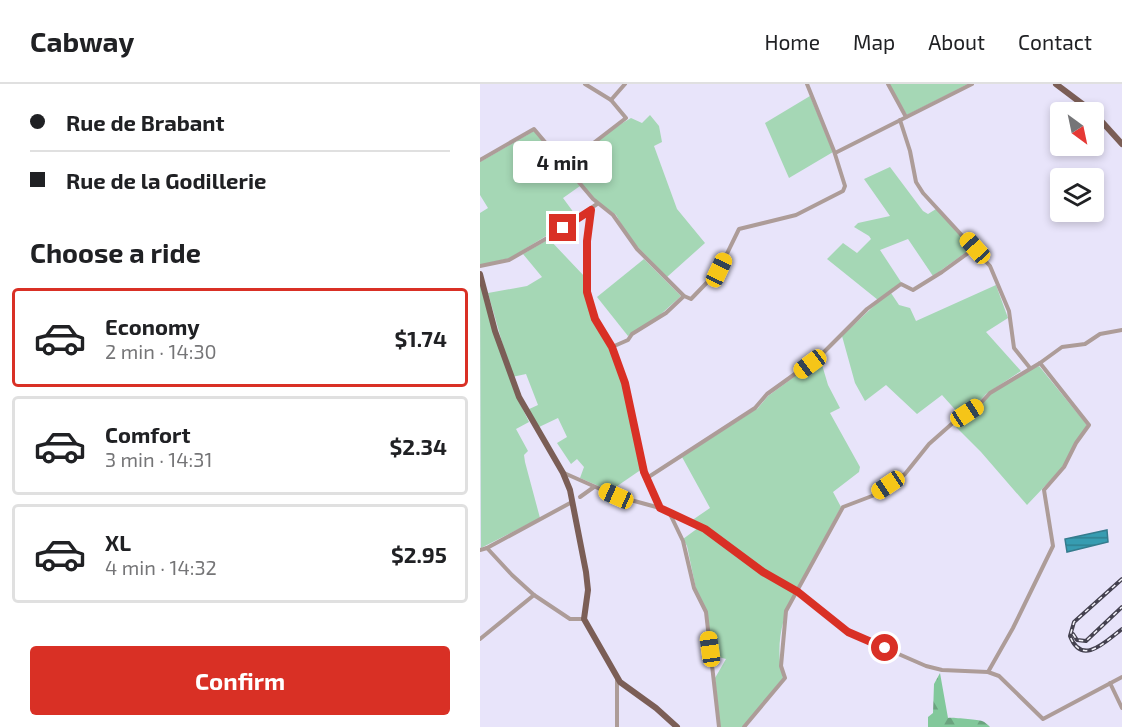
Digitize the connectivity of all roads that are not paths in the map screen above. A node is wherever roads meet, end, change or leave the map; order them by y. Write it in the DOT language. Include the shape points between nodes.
graph roads {
  1 [pos="585,84"];
  2 [pos="625,84"];
  3 [pos="807,84"];
  4 [pos="888,84"];
  5 [pos="972,84"];
  6 [pos="1056,84"];
  7 [pos="611,100"];
  8 [pos="1079,102"];
  9 [pos="906,117"];
  10 [pos="900,120"];
  11 [pos="1104,125"];
  12 [pos="1122,144"];
  13 [pos="835,153"];
  14 [pos="480,160"];
  15 [pos="567,167"];
  16 [pos="598,204"];
  17 [pos="591,210"];
  18 [pos="975,248"];
  19 [pos="480,266"];
  20 [pos="480,274"];
  21 [pos="684,296"];
  22 [pos="1122,330"];
  23 [pos="612,347"];
  24 [pos="1040,363"];
  25 [pos="1030,368"];
  26 [pos="563,472"];
  27 [pos="647,478"];
  28 [pos="595,487"];
  29 [pos="580,497"];
  30 [pos="573,502"];
  31 [pos="660,508"];
  32 [pos="670,513"];
  33 [pos="487,548"];
  34 [pos="480,550"];
  35 [pos="798,592"];
  36 [pos="534,595"];
  37 [pos="584,619"];
  38 [pos="480,639"];
  39 [pos="988,672"];
  40 [pos="1122,676"];
  41 [pos="618,679"];
  42 [pos="1110,683"];
  43 [pos="1122,708"];
  44 [pos="617,727"];
  45 [pos="677,727"];
  46 [pos="719,727"];
  47 [pos="744,727"];
  1 -- 7 [label="street"];
  2 -- 7 [label="street"];
  3 -- 13 [label="street"];
  4 -- 9 [label="street"];
  5 -- 9 [label="street"];
  6 -- 8 [label="main road"];
  7 -- 15 [label="street" via="627,118"];
  9 -- 10 [label="street"];
  10 -- 13 [label="street"];
  10 -- 18 [label="street" via="916,182"];
  11 -- 12 [label="main road"];
  13 -- 21 [label="street" via="844,186 840,194 796,215 739,229 714,278 691,299"];
  14 -- 15 [label="street" via="534,129"];
  15 -- 16 [label="street"];
  16 -- 17 [label="street"];
  16 -- 21 [label="street" via="613,215 637,249"];
  17 -- 19 [label="street" via="509,260"];
  17 -- 23 [label="street" via="587,292 595,319"];
  18 -- 25 [label="street" via="990,266 1009,312 1014,348"];
  18 -- 27 [label="street" via="913,290 901,284 755,408"];
  20 -- 26 [label="main road" via="519,397"];
  21 -- 23 [label="street" via="628,340"];
  22 -- 24 [label="street" via="1100,334 1085,344 1062,347"];
  23 -- 27 [label="street" via="625,383"];
  24 -- 25 [label="street"];
  24 -- 39 [label="street" via="1089,425 1064,467 1044,490 1053,546"];
  25 -- 35 [label="street" via="955,421 929,444 905,474 872,496 843,507"];
  26 -- 28 [label="street"];
  26 -- 30 [label="main road"];
  27 -- 31 [label="street"];
  28 -- 29 [label="street"];
  28 -- 31 [label="street"];
  30 -- 33 [label="street"];
  30 -- 37 [label="main road" via="588,590"];
  31 -- 32 [label="street"];
  32 -- 35 [label="street" via="705,529 763,572"];
  32 -- 46 [label="street" via="684,541 694,588 706,612"];
  33 -- 34 [label="street"];
  33 -- 36 [label="street"];
  35 -- 39 [label="street" via="848,632 926,666"];
  35 -- 47 [label="street" via="786,611 781,666 784,678"];
  36 -- 37 [label="street" via="570,619"];
  36 -- 38 [label="street"];
  37 -- 41 [label="main road"];
  39 -- 42 [label="street" via="1003,680 1045,720"];
  40 -- 42 [label="street"];
  41 -- 44 [label="street"];
  41 -- 45 [label="main road"];
  42 -- 43 [label="street"];
}
